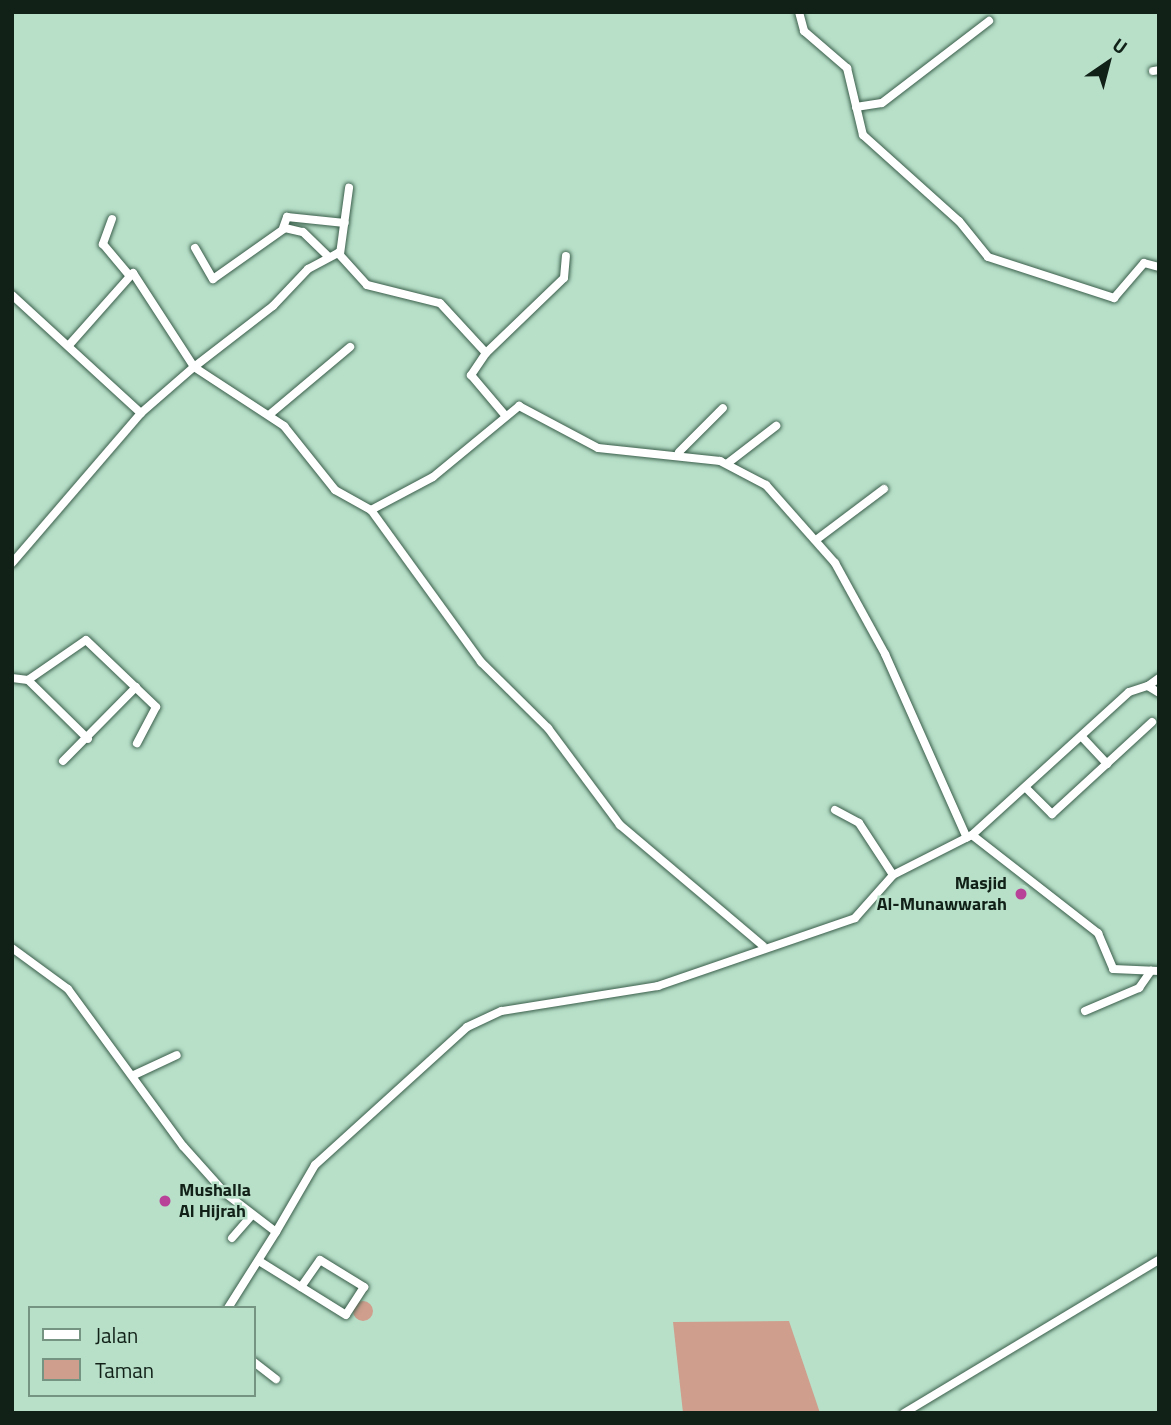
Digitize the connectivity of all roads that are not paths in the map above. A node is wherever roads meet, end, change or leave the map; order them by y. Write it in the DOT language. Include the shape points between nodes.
graph roads {
  1 [pos="799,12"];
  2 [pos="989,21"];
  3 [pos="856,107"];
  4 [pos="349,188"];
  5 [pos="112,219"];
  6 [pos="345,223"];
  7 [pos="283,228"];
  8 [pos="195,248"];
  9 [pos="340,254"];
  10 [pos="566,256"];
  11 [pos="329,257"];
  12 [pos="1159,267"];
  13 [pos="128,274"];
  14 [pos="12,295"];
  15 [pos="70,344"];
  16 [pos="350,347"];
  17 [pos="486,353"];
  18 [pos="194,367"];
  19 [pos="723,408"];
  20 [pos="141,413"];
  21 [pos="504,414"];
  22 [pos="268,415"];
  23 [pos="776,426"];
  24 [pos="679,452"];
  25 [pos="728,463"];
  26 [pos="884,489"];
  27 [pos="371,510"];
  28 [pos="816,540"];
  29 [pos="12,563"];
  30 [pos="12,678"];
  31 [pos="1159,678"];
  32 [pos="28,680"];
  33 [pos="1148,686"];
  34 [pos="136,687"];
  35 [pos="1159,693"];
  36 [pos="1152,722"];
  37 [pos="1082,737"];
  38 [pos="88,739"];
  39 [pos="137,743"];
  40 [pos="63,761"];
  41 [pos="1107,764"];
  42 [pos="1026,788"];
  43 [pos="835,810"];
  44 [pos="970,836"];
  45 [pos="893,875"];
  46 [pos="763,946"];
  47 [pos="12,948"];
  48 [pos="1155,971"];
  49 [pos="1085,1011"];
  50 [pos="177,1055"];
  51 [pos="134,1075"];
  52 [pos="251,1216"];
  53 [pos="276,1232"];
  54 [pos="232,1238"];
  55 [pos="1159,1260"];
  56 [pos="259,1261"];
  57 [pos="301,1287"];
  58 [pos="229,1306"];
  59 [pos="256,1364"];
  60 [pos="276,1379"];
  61 [pos="904,1413"];
  1 -- 3 [label="street" via="804,31 847,68"];
  2 -- 3 [label="street" via="882,103"];
  3 -- 12 [label="street" via="863,135 988,257 1114,298 1144,263"];
  4 -- 6 [label="street"];
  5 -- 13 [label="street" via="103,244"];
  6 -- 7 [label="street" via="286,217"];
  6 -- 9 [label="street"];
  7 -- 8 [label="street" via="215,279"];
  7 -- 11 [label="street" via="303,232"];
  9 -- 11 [label="street"];
  9 -- 17 [label="street" via="367,285 435,298"];
  10 -- 17 [label="street" via="564,278"];
  11 -- 18 [label="street"];
  13 -- 15 [label="street"];
  13 -- 18 [label="street" via="143,281"];
  14 -- 15 [label="street"];
  15 -- 20 [label="street"];
  16 -- 22 [label="street"];
  17 -- 21 [label="street" via="471,375"];
  18 -- 20 [label="street"];
  18 -- 22 [label="street"];
  19 -- 24 [label="street"];
  20 -- 29 [label="street"];
  21 -- 24 [label="street" via="530,408 598,448"];
  21 -- 27 [label="street" via="433,477"];
  22 -- 27 [label="street" via="338,493"];
  23 -- 25 [label="street"];
  24 -- 25 [label="street"];
  25 -- 28 [label="street" via="766,485"];
  26 -- 28 [label="street"];
  27 -- 46 [label="street" via="481,662 548,728 620,825"];
  28 -- 44 [label="street" via="875,633"];
  30 -- 32 [label="street"];
  31 -- 33 [label="street"];
  32 -- 34 [label="street" via="81,639"];
  32 -- 38 [label="street"];
  33 -- 35 [label="street"];
  33 -- 37 [label="street" via="1129,692"];
  34 -- 38 [label="street"];
  34 -- 39 [label="street" via="156,712"];
  36 -- 41 [label="street"];
  37 -- 41 [label="street"];
  37 -- 42 [label="street"];
  38 -- 40 [label="street"];
  41 -- 42 [label="street" via="1051,815"];
  42 -- 44 [label="street"];
  43 -- 45 [label="street" via="859,823"];
  44 -- 45 [label="street"];
  44 -- 48 [label="street" via="1098,933 1113,970"];
  45 -- 46 [label="street" via="859,915"];
  46 -- 53 [label="street" via="658,986 502,1011 467,1027 315,1165"];
  47 -- 51 [label="street" via="60,980"];
  48 -- 49 [label="street" via="1139,988"];
  50 -- 51 [label="street"];
  51 -- 52 [label="street" via="161,1120"];
  52 -- 53 [label="street"];
  52 -- 54 [label="street"];
  53 -- 56 [label="street"];
  55 -- 61 [label="street"];
  56 -- 57 [label="street"];
  56 -- 58 [label="street"];
  57 -- 57 [label="street" via="320,1260 364,1287 346,1315"];
  59 -- 60 [label="street"];
}
